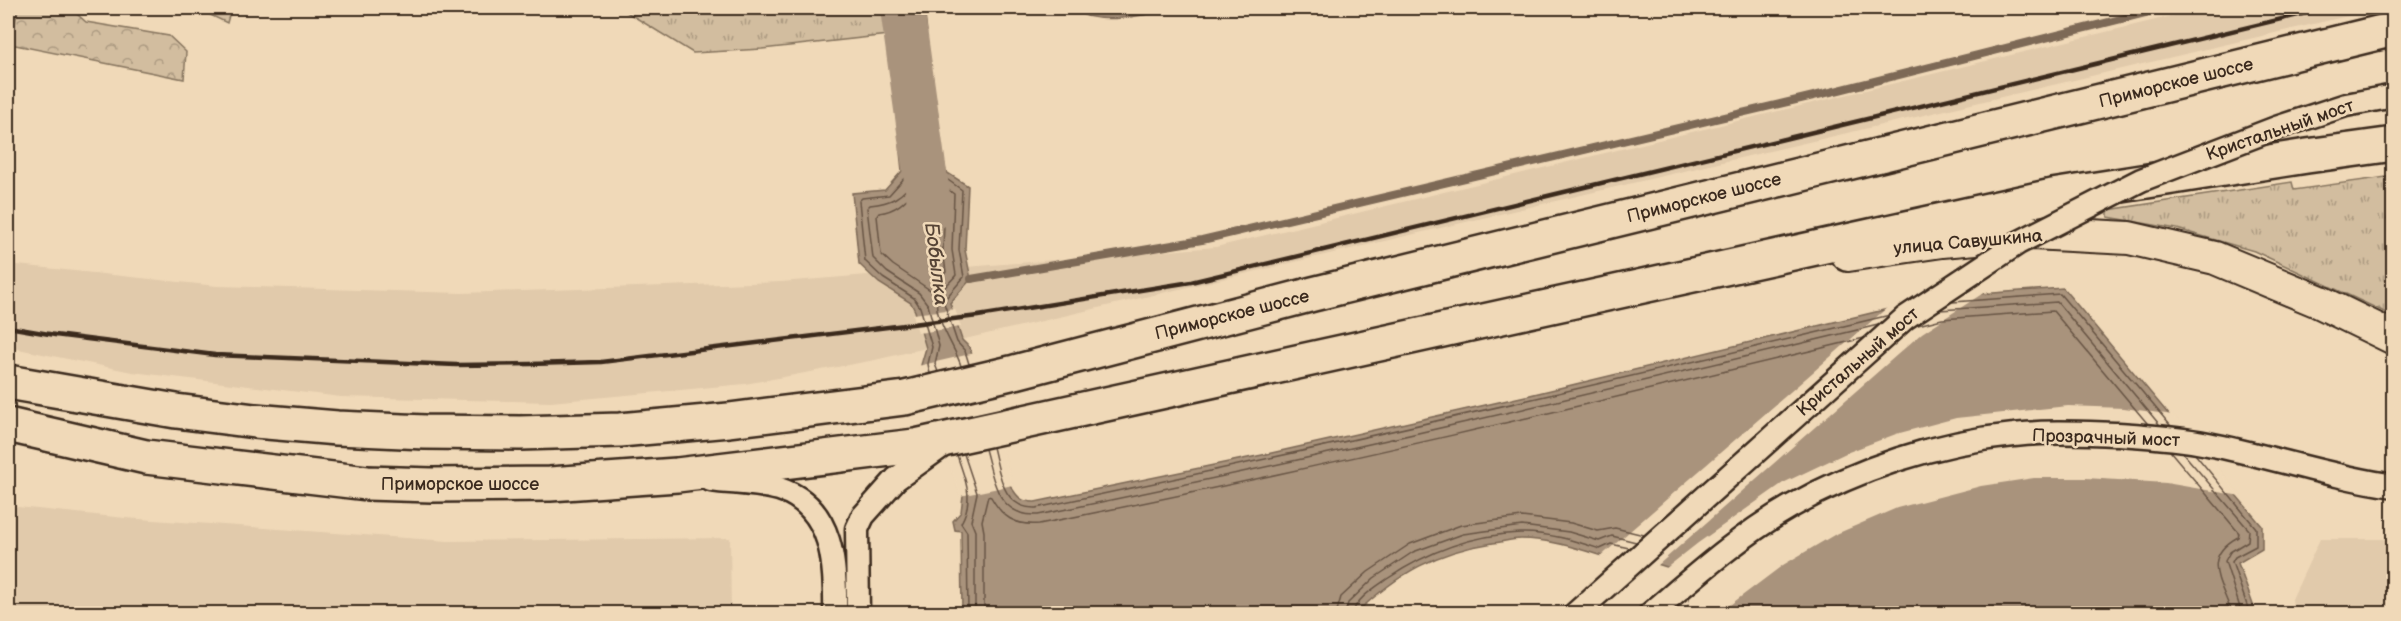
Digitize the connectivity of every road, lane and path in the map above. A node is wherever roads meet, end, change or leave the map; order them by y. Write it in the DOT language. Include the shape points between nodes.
graph roads {
  1 [pos="2394,29"];
  2 [pos="2394,96"];
  3 [pos="2394,144"];
  4 [pos="1634,287"];
  5 [pos="2394,338"];
  6 [pos="8,382"];
  7 [pos="8,425"];
  8 [pos="957,436"];
  9 [pos="676,475"];
  10 [pos="2394,486"];
  11 [pos="835,614"];
  12 [pos="858,614"];
  13 [pos="1575,614"];
  14 [pos="1650,614"];
  1 -- 6 [label="main road, Приморское шоссе" via="1230,314 905,398 729,420 520,434 255,421"];
  2 -- 13 [label="street, Кристальный мост, bridge" via="2346,105 2276,128 2141,180 2018,243 1905,318"];
  3 -- 4 [label="main road" via="2052,195"];
  4 -- 5 [label="main road, улица Савушкина" via="1942,241 2032,233 2129,238 2216,258"];
  4 -- 8 [label="main road, Приморское шоссе"];
  7 -- 9 [label="main road, Приморское шоссе" via="146,457 367,483 550,484"];
  8 -- 9 [label="main road, Приморское шоссе" via="915,446"];
  8 -- 12 [label="street" via="896,479 863,516 857,529"];
  9 -- 11 [label="street" via="779,489 800,499 812,510 832,550"];
  10 -- 14 [label="street, Прозрачный мост" via="2207,443 2141,435 2014,435 1961,443 1904,458 1791,507 1741,539"];
}
